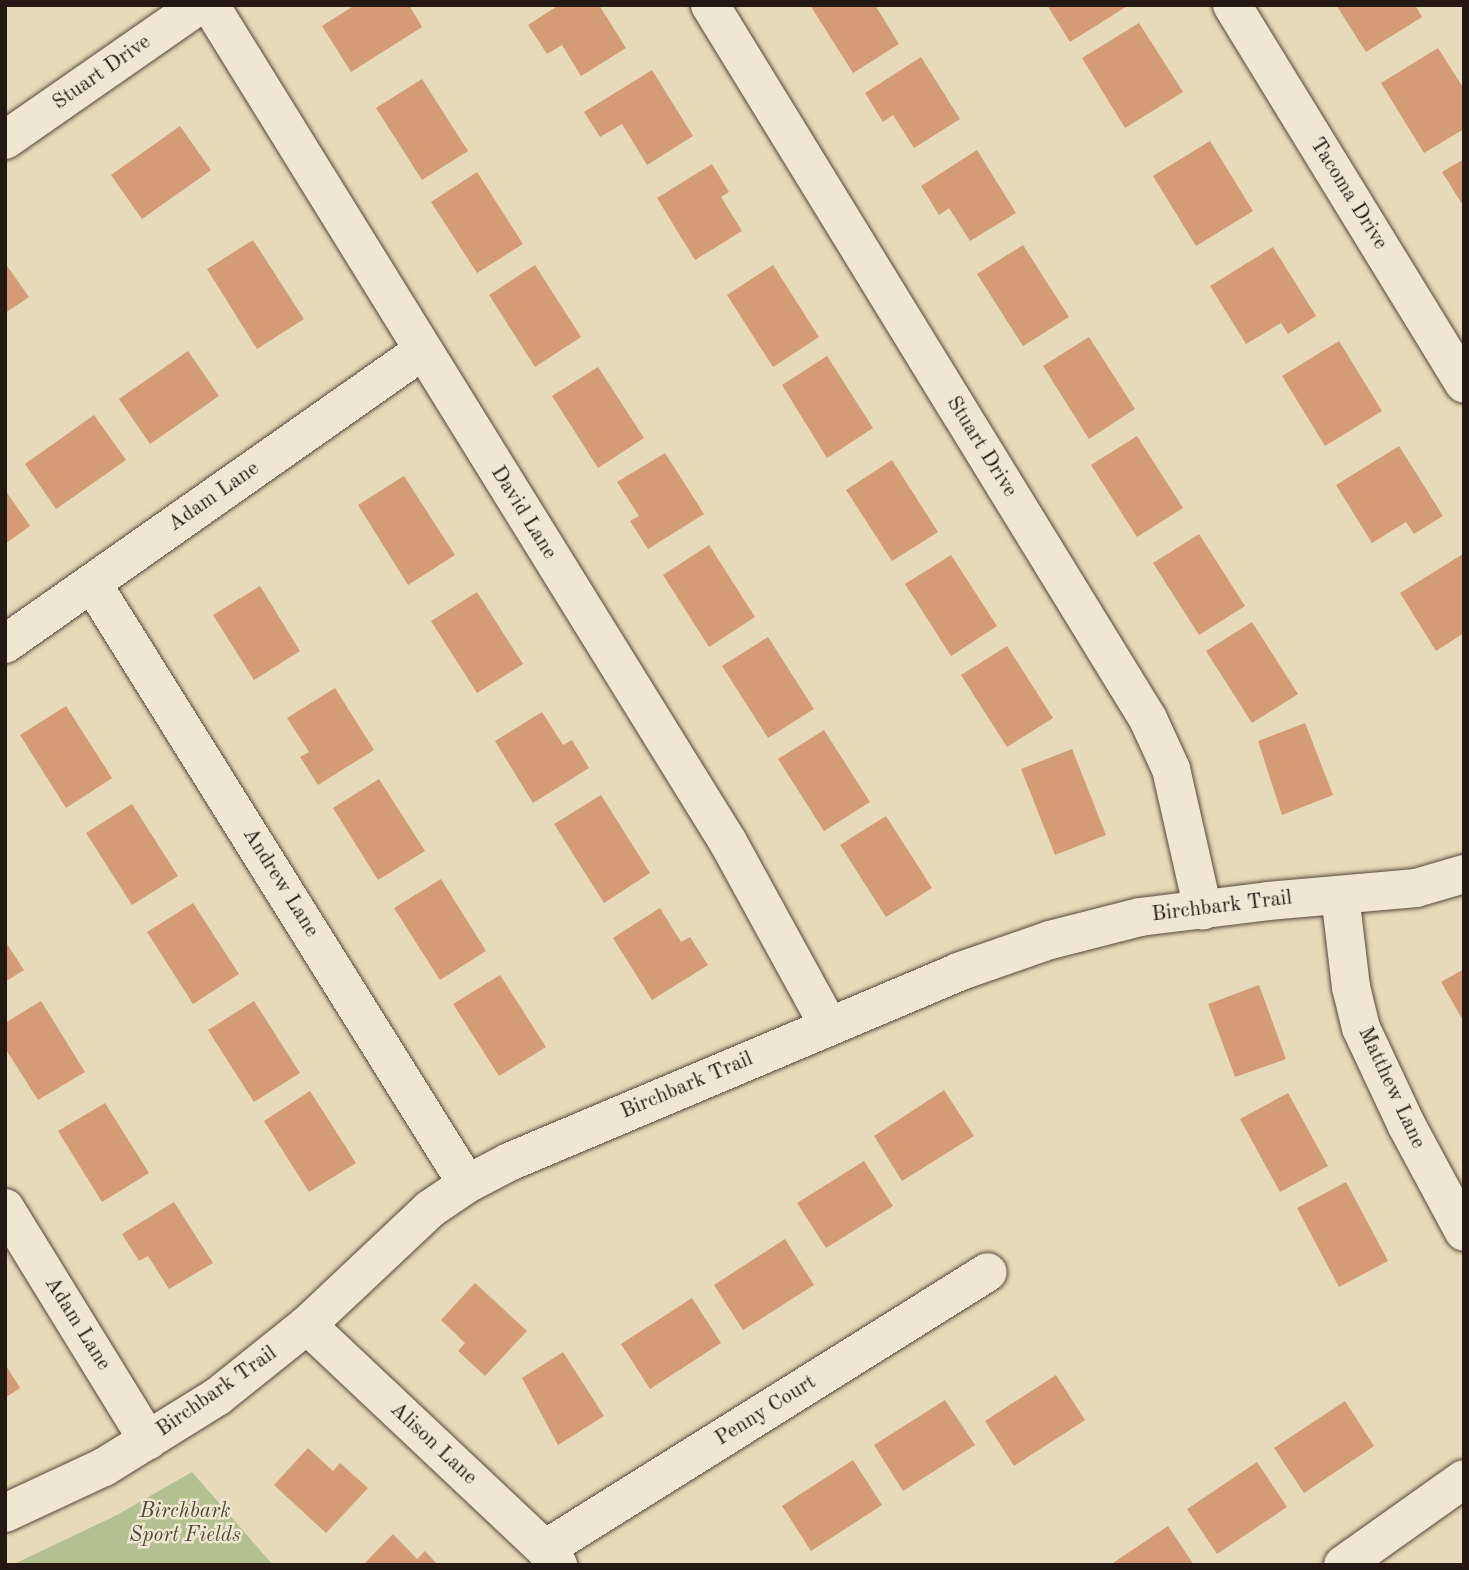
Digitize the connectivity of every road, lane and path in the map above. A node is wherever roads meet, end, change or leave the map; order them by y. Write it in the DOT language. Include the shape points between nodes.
graph roads {
  1 [pos="199,5"];
  2 [pos="210,5"];
  3 [pos="710,5"];
  4 [pos="1232,5"];
  5 [pos="5,140"];
  6 [pos="422,351"];
  7 [pos="1464,383"];
  8 [pos="92,583"];
  9 [pos="5,644"];
  10 [pos="1464,874"];
  11 [pos="1340,895"];
  12 [pos="1203,910"];
  13 [pos="828,1026"];
  14 [pos="467,1184"];
  15 [pos="5,1208"];
  16 [pos="1464,1232"];
  17 [pos="988,1272"];
  18 [pos="307,1325"];
  19 [pos="148,1440"];
  20 [pos="1464,1479"];
  21 [pos="5,1513"];
  22 [pos="551,1557"];
  23 [pos="1343,1565"];
  1 -- 5 [label="street, Stuart Drive"];
  2 -- 6 [label="street, David Lane"];
  3 -- 12 [label="street, Stuart Drive" via="1149,719 1171,769"];
  4 -- 7 [label="street, Tacoma Drive"];
  6 -- 8 [label="street, Adam Lane"];
  6 -- 13 [label="street, David Lane" via="728,842"];
  8 -- 9 [label="street, Adam Lane"];
  8 -- 14 [label="street, Andrew Lane"];
  10 -- 11 [label="street, Birchbark Trail" via="1416,888"];
  11 -- 12 [label="street, Birchbark Trail"];
  11 -- 16 [label="street, Matthew Lane" via="1350,987 1361,1028 1406,1126"];
  12 -- 13 [label="street, Birchbark Trail" via="1140,917 1050,940"];
  13 -- 14 [label="street, Birchbark Trail"];
  14 -- 18 [label="street, Birchbark Trail" via="430,1209"];
  15 -- 19 [label="street, Adam Lane"];
  17 -- 22 [label="street, Penny Court"];
  18 -- 19 [label="street, Birchbark Trail" via="217,1397"];
  18 -- 22 [label="street, Alison Lane"];
  19 -- 21 [label="street, Birchbark Trail" via="104,1467"];
  20 -- 23 [label="street"];
}
